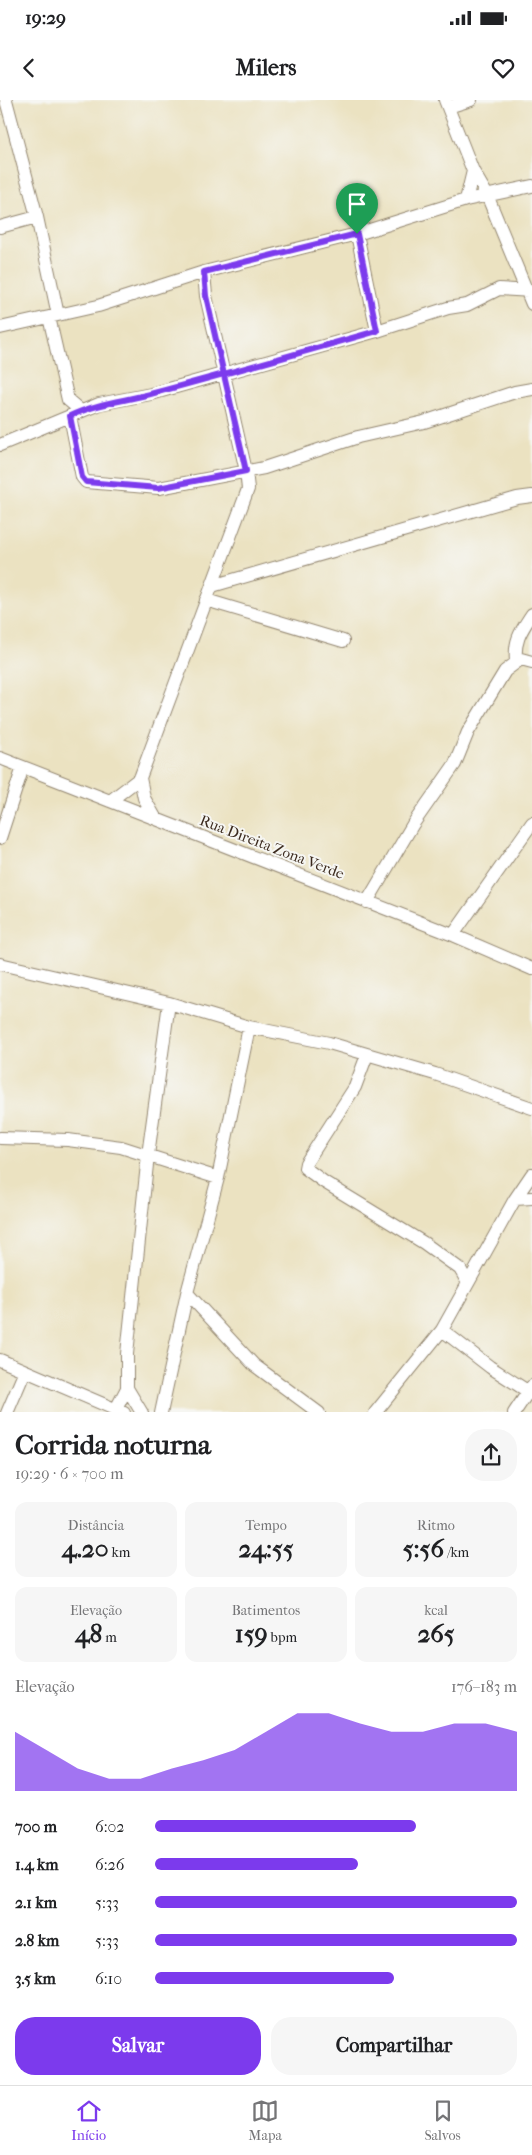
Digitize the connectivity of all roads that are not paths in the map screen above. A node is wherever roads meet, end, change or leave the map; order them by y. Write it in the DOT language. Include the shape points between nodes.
graph roads {
  1 [pos="471,100"];
  2 [pos="447,103"];
  3 [pos="4,107"];
  4 [pos="0,126"];
  5 [pos="14,130"];
  6 [pos="473,171"];
  7 [pos="532,186"];
  8 [pos="487,195"];
  9 [pos="466,200"];
  10 [pos="37,217"];
  11 [pos="0,227"];
  12 [pos="357,234"];
  13 [pos="204,272"];
  14 [pos="529,290"];
  15 [pos="532,304"];
  16 [pos="53,316"];
  17 [pos="0,328"];
  18 [pos="377,331"];
  19 [pos="225,374"];
  20 [pos="532,389"];
  21 [pos="68,400"];
  22 [pos="75,413"];
  23 [pos="54,423"];
  24 [pos="0,445"];
  25 [pos="264,468"];
  26 [pos="246,471"];
  27 [pos="248,489"];
  28 [pos="532,496"];
  29 [pos="212,586"];
  30 [pos="206,600"];
  31 [pos="532,614"];
  32 [pos="343,641"];
  33 [pos="516,661"];
  34 [pos="532,662"];
  35 [pos="0,758"];
  36 [pos="22,767"];
  37 [pos="140,778"];
  38 [pos="110,801"];
  39 [pos="156,819"];
  40 [pos="532,823"];
  41 [pos="0,838"];
  42 [pos="367,902"];
  43 [pos="453,935"];
  44 [pos="0,964"];
  45 [pos="532,969"];
  46 [pos="169,1003"];
  47 [pos="249,1027"];
  48 [pos="367,1055"];
  49 [pos="532,1108"];
  50 [pos="0,1138"];
  51 [pos="148,1155"];
  52 [pos="532,1174"];
  53 [pos="218,1178"];
  54 [pos="532,1198"];
  55 [pos="515,1199"];
  56 [pos="476,1268"];
  57 [pos="460,1269"];
  58 [pos="468,1283"];
  59 [pos="187,1293"];
  60 [pos="442,1330"];
  61 [pos="0,1360"];
  62 [pos="24,1371"];
  63 [pos="127,1388"];
  64 [pos="531,1390"];
  65 [pos="389,1394"];
  66 [pos="120,1411"];
  67 [pos="7,1412"];
  68 [pos="142,1412"];
  69 [pos="161,1412"];
  70 [pos="319,1412"];
  71 [pos="375,1412"];
  72 [pos="380,1412"];
  73 [pos="514,1412"];
  1 -- 2 [label="street"];
  2 -- 6 [label="street"];
  3 -- 5 [label="street"];
  4 -- 5 [label="street"];
  5 -- 10 [label="street"];
  6 -- 8 [label="street"];
  6 -- 9 [label="street"];
  7 -- 8 [label="street"];
  8 -- 9 [label="street"];
  8 -- 14 [label="street"];
  9 -- 12 [label="street"];
  10 -- 11 [label="street"];
  10 -- 16 [label="street"];
  12 -- 13 [label="street"];
  12 -- 18 [label="street"];
  13 -- 16 [label="street" via="98,306"];
  13 -- 19 [label="street" via="206,296"];
  14 -- 15 [label="street"];
  14 -- 18 [label="street" via="499,289 467,305"];
  16 -- 17 [label="street"];
  16 -- 21 [label="street"];
  18 -- 19 [label="street"];
  19 -- 22 [label="street" via="99,404"];
  19 -- 26 [label="street"];
  20 -- 25 [label="street" via="424,422 358,437"];
  21 -- 22 [label="street"];
  21 -- 23 [label="street"];
  22 -- 23 [label="street"];
  22 -- 26 [label="street" via="82,477 86,482 158,488"];
  23 -- 24 [label="street"];
  25 -- 26 [label="street"];
  25 -- 27 [label="street"];
  26 -- 27 [label="street"];
  27 -- 29 [label="street"];
  28 -- 29 [label="street" via="419,525"];
  29 -- 30 [label="street"];
  30 -- 32 [label="street"];
  30 -- 37 [label="street"];
  31 -- 33 [label="street" via="514,648"];
  33 -- 34 [label="street"];
  33 -- 42 [label="street" via="505,671 468,732 455,764"];
  35 -- 36 [label="street, Rua Direita Zona Verde"];
  36 -- 38 [label="street, Rua Direita Zona Verde"];
  36 -- 41 [label="street"];
  37 -- 38 [label="street"];
  37 -- 39 [label="street" via="144,798"];
  38 -- 39 [label="street, Rua Direita Zona Verde"];
  39 -- 42 [label="street, Rua Direita Zona Verde"];
  40 -- 43 [label="street"];
  42 -- 43 [label="street, Rua Direita Zona Verde"];
  43 -- 45 [label="street, Rua Direita Zona Verde"];
  44 -- 46 [label="street"];
  46 -- 47 [label="street"];
  46 -- 51 [label="street"];
  47 -- 48 [label="street" via="329,1043"];
  47 -- 53 [label="street"];
  48 -- 49 [label="street" via="435,1074"];
  48 -- 57 [label="street" via="355,1087 305,1168"];
  50 -- 51 [label="street" via="68,1140 121,1147"];
  51 -- 53 [label="street"];
  51 -- 63 [label="street"];
  52 -- 55 [label="street"];
  53 -- 59 [label="street"];
  54 -- 55 [label="street"];
  55 -- 56 [label="street"];
  56 -- 57 [label="street"];
  56 -- 58 [label="street"];
  57 -- 58 [label="street"];
  58 -- 60 [label="street"];
  59 -- 69 [label="street"];
  59 -- 70 [label="street" via="254,1365"];
  60 -- 64 [label="street" via="490,1367"];
  60 -- 65 [label="street"];
  61 -- 62 [label="street"];
  62 -- 66 [label="street"];
  62 -- 67 [label="street"];
  63 -- 66 [label="street"];
  63 -- 68 [label="street"];
  64 -- 73 [label="street"];
  65 -- 71 [label="street"];
  65 -- 72 [label="street"];
}
